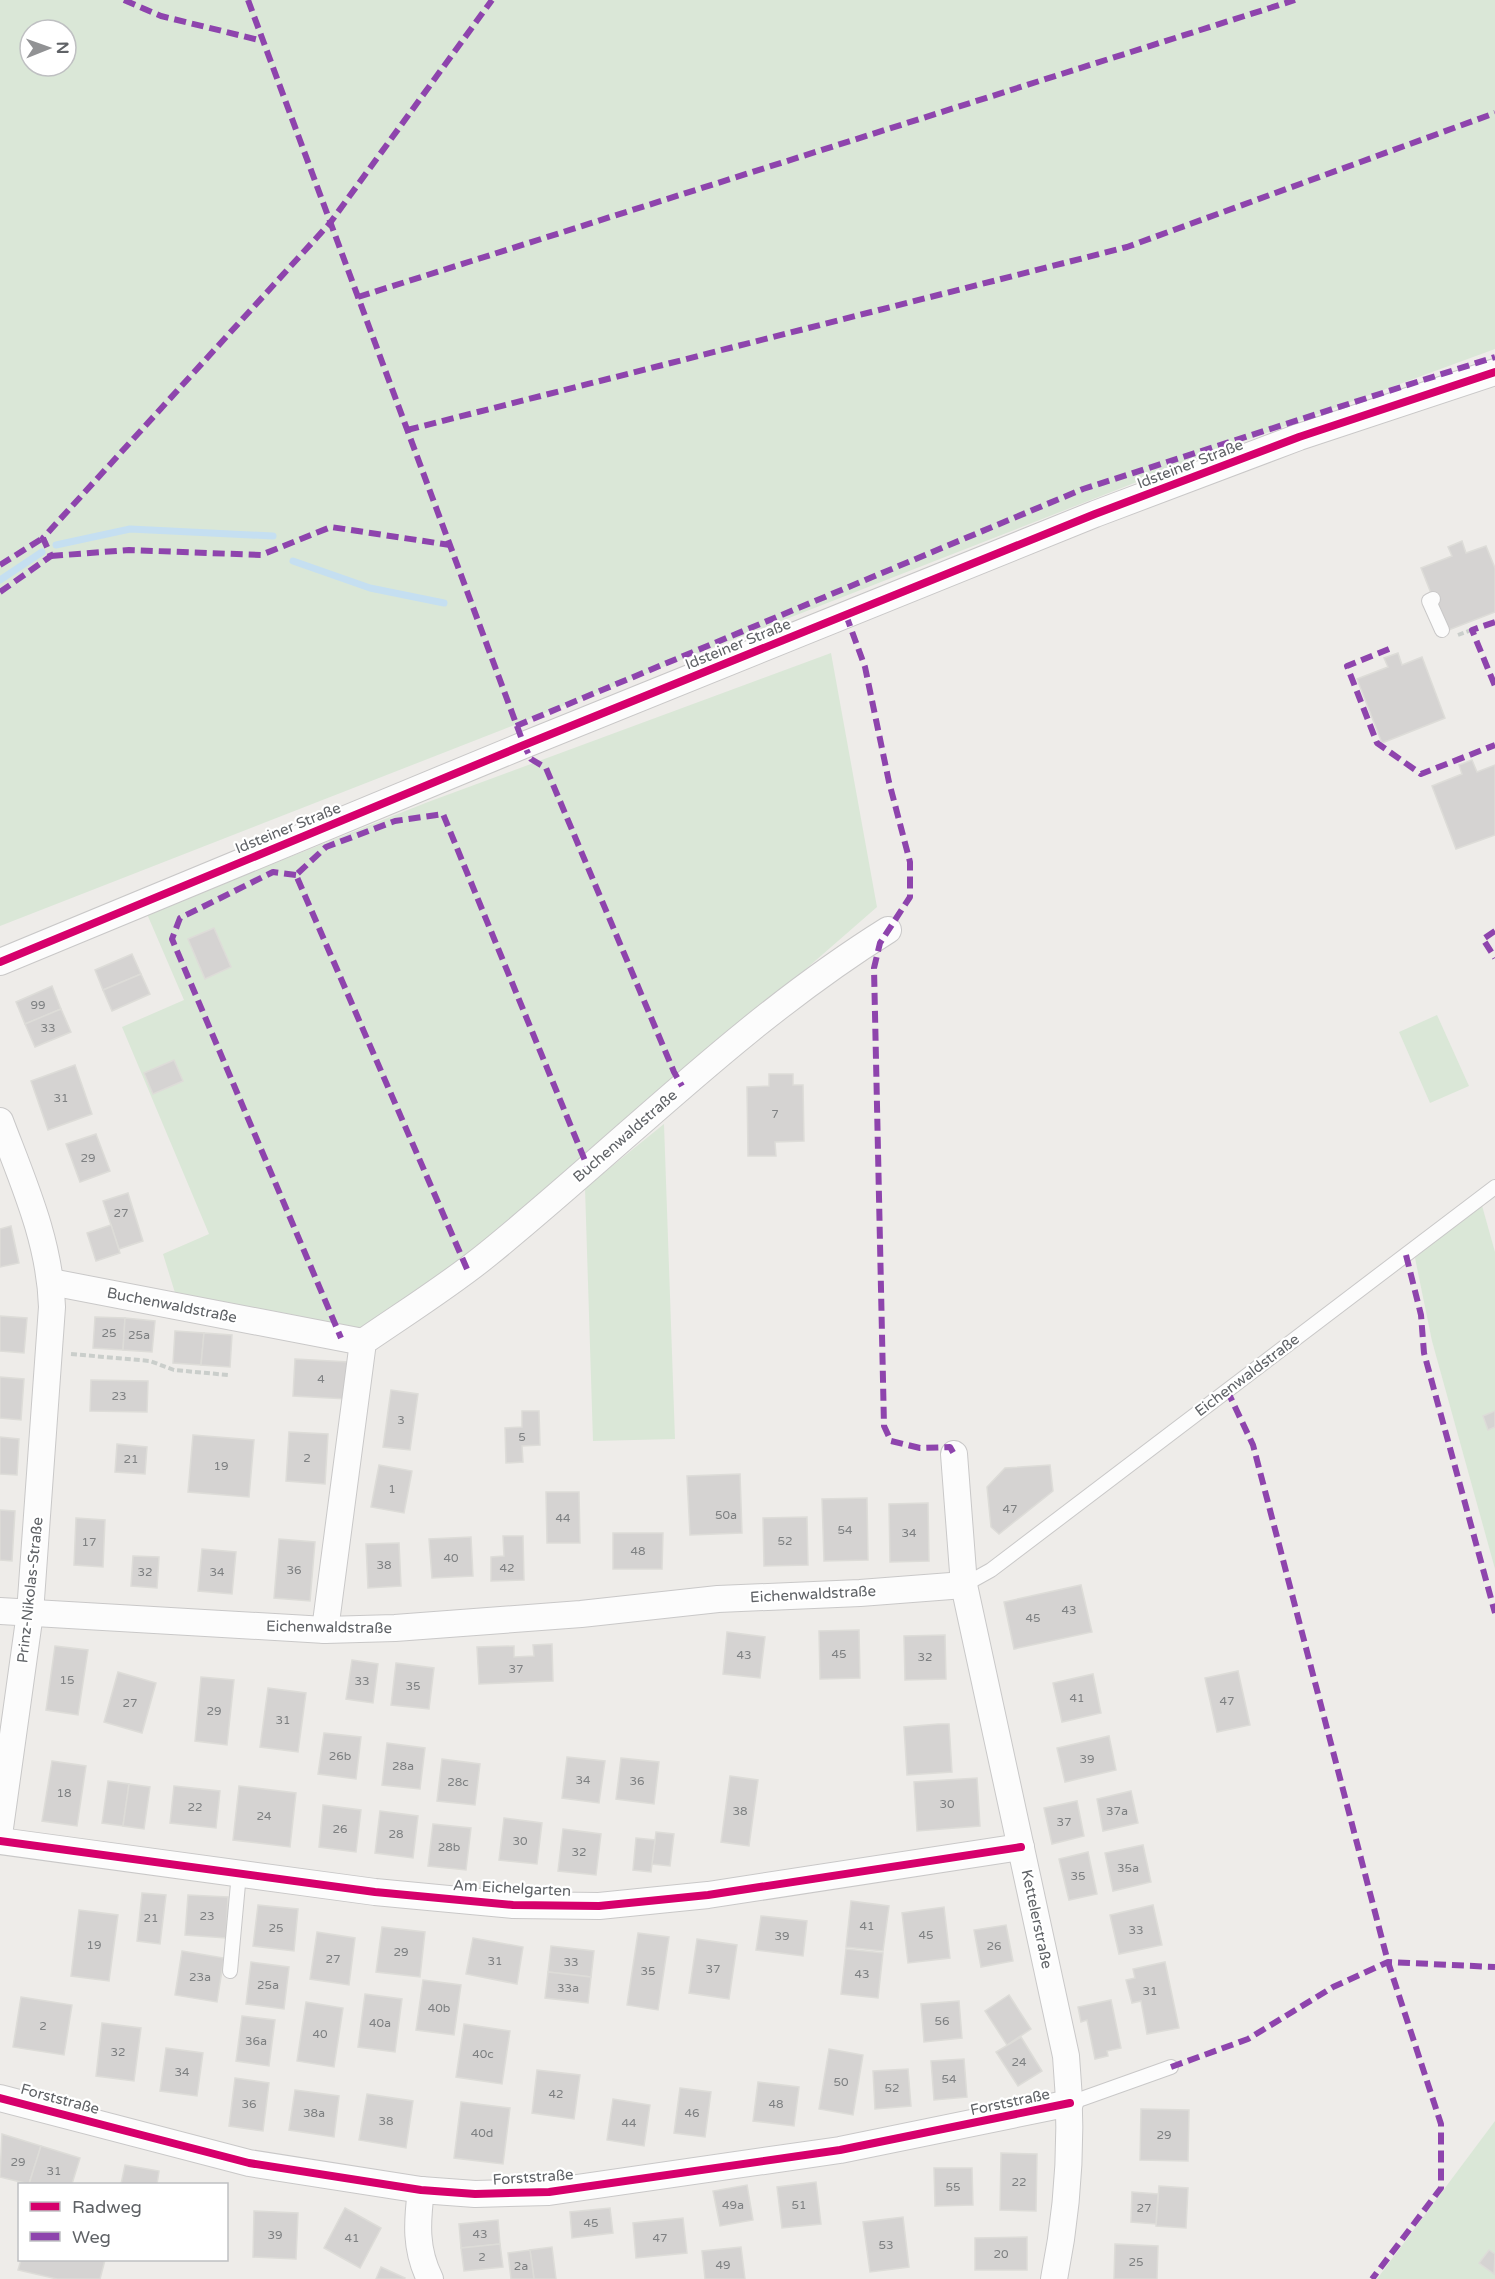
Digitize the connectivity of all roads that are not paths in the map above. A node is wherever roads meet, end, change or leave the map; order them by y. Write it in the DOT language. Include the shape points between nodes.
graph roads {
  1 [pos="1495,372"];
  2 [pos="1433,599"];
  3 [pos="1442,630"];
  4 [pos="888,930"];
  5 [pos="0,962"];
  6 [pos="0,1121"];
  7 [pos="1495,1187"];
  8 [pos="51,1282"];
  9 [pos="363,1342"];
  10 [pos="954,1454"];
  11 [pos="964,1585"];
  12 [pos="0,1611"];
  13 [pos="30,1613"];
  14 [pos="325,1630"];
  15 [pos="0,1828"];
  16 [pos="0,1841"];
  17 [pos="1021,1847"];
  18 [pos="239,1873"];
  19 [pos="230,1971"];
  20 [pos="1171,2067"];
  21 [pos="0,2098"];
  22 [pos="1070,2103"];
  23 [pos="422,2190"];
  24 [pos="430,2279"];
  25 [pos="1054,2279"];
  1 -- 5 [label="street, Idsteiner Straße" via="1299,437 1095,514"];
  2 -- 3 [label="lane" via="1428,601"];
  4 -- 9 [label="street, Buchenwaldstraße" via="809,983 682,1086 488,1254"];
  6 -- 8 [label="street, Prinz-Nikolas-Straße" via="37,1220"];
  7 -- 11 [label="lane, Eichenwaldstraße" via="991,1570"];
  8 -- 9 [label="street, Buchenwaldstraße"];
  8 -- 13 [label="street, Prinz-Nikolas-Straße" via="50,1352"];
  9 -- 14 [label="street"];
  10 -- 11 [label="street, Kettelerstraße"];
  11 -- 14 [label="street, Eichenwaldstraße" via="718,1599 581,1614"];
  11 -- 17 [label="street, Kettelerstraße"];
  12 -- 13 [label="street, Eichenwaldstraße"];
  13 -- 14 [label="street, Eichenwaldstraße"];
  13 -- 15 [label="street, Prinz-Nikolas-Straße"];
  16 -- 18 [label="street, Am Eichelgarten"];
  17 -- 18 [label="street, Am Eichelgarten" via="708,1895 599,1906 513,1905 375,1892"];
  17 -- 22 [label="street, Kettelerstraße" via="1066,2056"];
  18 -- 19 [label="lane"];
  20 -- 22 [label="lane"];
  21 -- 23 [label="street, Forststraße" via="249,2163"];
  22 -- 23 [label="street, Forststraße" via="840,2150 549,2192 475,2194"];
  22 -- 25 [label="street, Kettelerstraße" via="1063,2235"];
  23 -- 24 [label="street" via="417,2224 419,2252"];
}
